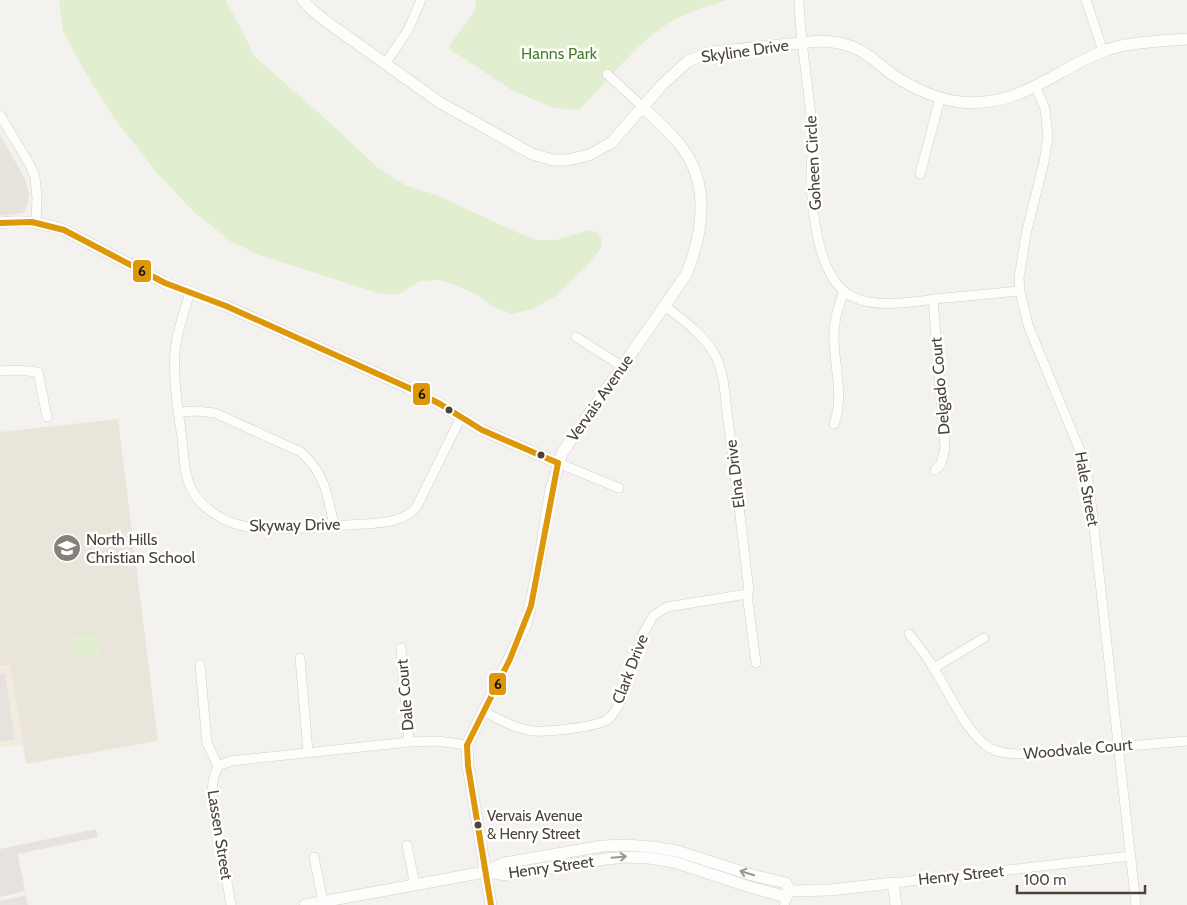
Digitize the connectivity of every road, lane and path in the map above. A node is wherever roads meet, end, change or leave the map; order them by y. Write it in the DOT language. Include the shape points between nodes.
graph roads {
  1 [pos="304,0"];
  2 [pos="421,0"];
  3 [pos="799,0"];
  4 [pos="1086,0"];
  5 [pos="1187,39"];
  6 [pos="803,42"];
  7 [pos="1103,51"];
  8 [pos="385,64"];
  9 [pos="607,74"];
  10 [pos="1036,87"];
  11 [pos="940,99"];
  12 [pos="643,108"];
  13 [pos="0,115"];
  14 [pos="920,174"];
  15 [pos="36,222"];
  16 [pos="0,223"];
  17 [pos="1020,291"];
  18 [pos="190,292"];
  19 [pos="844,292"];
  20 [pos="933,299"];
  21 [pos="665,306"];
  22 [pos="576,337"];
  23 [pos="623,367"];
  24 [pos="0,371"];
  25 [pos="178,412"];
  26 [pos="47,417"];
  27 [pos="461,417"];
  28 [pos="834,424"];
  29 [pos="558,463"];
  30 [pos="935,470"];
  31 [pos="619,488"];
  32 [pos="334,526"];
  33 [pos="746,594"];
  34 [pos="909,634"];
  35 [pos="984,638"];
  36 [pos="401,648"];
  37 [pos="300,658"];
  38 [pos="756,663"];
  39 [pos="200,665"];
  40 [pos="934,668"];
  41 [pos="483,711"];
  42 [pos="1187,740"];
  43 [pos="409,742"];
  44 [pos="466,745"];
  45 [pos="1118,746"];
  46 [pos="308,752"];
  47 [pos="218,766"];
  48 [pos="406,845"];
  49 [pos="1131,856"];
  50 [pos="314,857"];
  51 [pos="484,872"];
  52 [pos="894,883"];
  53 [pos="415,885"];
  54 [pos="790,891"];
  55 [pos="323,902"];
  56 [pos="231,905"];
  57 [pos="305,905"];
  58 [pos="491,905"];
  59 [pos="784,905"];
  60 [pos="896,905"];
  61 [pos="1136,905"];
  1 -- 8 [label="street, Skyline Drive" via="327,22"];
  2 -- 8 [label="street" via="408,30"];
  3 -- 6 [label="street, Goheen Circle"];
  4 -- 7 [label="street"];
  5 -- 7 [label="street, Skyline Drive"];
  6 -- 11 [label="street, Skyline Drive" via="833,42 853,47 908,85"];
  6 -- 12 [label="street, Skyline Drive" via="699,56 673,73"];
  6 -- 19 [label="street, Goheen Circle" via="812,130 811,185 818,240 825,265"];
  7 -- 10 [label="street, Skyline Drive"];
  8 -- 12 [label="street, Skyline Drive" via="439,102 516,147 554,160 579,158 600,150 619,135"];
  9 -- 12 [label="street, Vervais Avenue"];
  10 -- 11 [label="street, Skyline Drive" via="988,101"];
  10 -- 17 [label="street, Hale Street" via="1045,109 1048,137 1026,234"];
  11 -- 14 [label="street"];
  12 -- 21 [label="street, Vervais Avenue" via="682,147 698,181 701,198 700,234 694,256 686,275"];
  13 -- 15 [label="street" via="35,177"];
  15 -- 16 [label="street"];
  15 -- 18 [label="street" via="64,230 165,283"];
  17 -- 20 [label="street"];
  17 -- 45 [label="street, Hale Street" via="1028,325 1085,463"];
  18 -- 25 [label="street, Skyway Drive" via="175,351"];
  18 -- 27 [label="street" via="409,388"];
  19 -- 20 [label="street" via="867,301 891,303"];
  19 -- 28 [label="street" via="836,315 834,340 839,411"];
  20 -- 30 [label="street, Delgado Court" via="945,448 941,464"];
  21 -- 23 [label="street, Vervais Avenue"];
  21 -- 33 [label="street, Elna Drive" via="703,338 715,354 720,369 747,572 749,591"];
  22 -- 23 [label="street"];
  23 -- 29 [label="street, Vervais Avenue" via="571,439"];
  24 -- 26 [label="street" via="38,372"];
  25 -- 32 [label="street" via="215,413 301,452 319,473 328,493"];
  25 -- 32 [label="street, Skyway Drive" via="192,490 198,499 224,519 247,527"];
  27 -- 29 [label="street"];
  27 -- 32 [label="street, Skyway Drive" via="413,512 403,518 381,522"];
  29 -- 31 [label="street"];
  29 -- 41 [label="street, Vervais Avenue" via="526,624"];
  33 -- 38 [label="street, Elna Drive"];
  33 -- 41 [label="street, Clark Drive" via="667,607 653,616 643,634 622,698 607,720 533,731"];
  34 -- 40 [label="street, Woodvale Court"];
  35 -- 40 [label="street"];
  36 -- 43 [label="street, Dale Court"];
  37 -- 46 [label="street"];
  39 -- 47 [label="street" via="207,743"];
  40 -- 45 [label="street, Woodvale Court" via="972,733 997,751 1035,754"];
  41 -- 44 [label="street, Vervais Avenue"];
  42 -- 45 [label="street, Woodvale Court"];
  43 -- 44 [label="street" via="438,741"];
  43 -- 46 [label="street"];
  44 -- 51 [label="street"];
  45 -- 49 [label="street, Hale Street"];
  46 -- 47 [label="street" via="231,761"];
  47 -- 56 [label="street, Lassen Street" via="213,775 213,800"];
  48 -- 53 [label="street"];
  49 -- 52 [label="street, Henry Street"];
  49 -- 61 [label="street, Hale Street"];
  50 -- 55 [label="street"];
  51 -- 53 [label="street, Henry Street"];
  51 -- 54 [label="street, Henry Street" via="507,875 606,858 649,858 674,862 783,896"];
  51 -- 58 [label="street"];
  52 -- 54 [label="street, Henry Street"];
  52 -- 60 [label="street"];
  53 -- 55 [label="street, Henry Street"];
  54 -- 59 [label="street"];
  55 -- 57 [label="street, Henry Street"];
}
